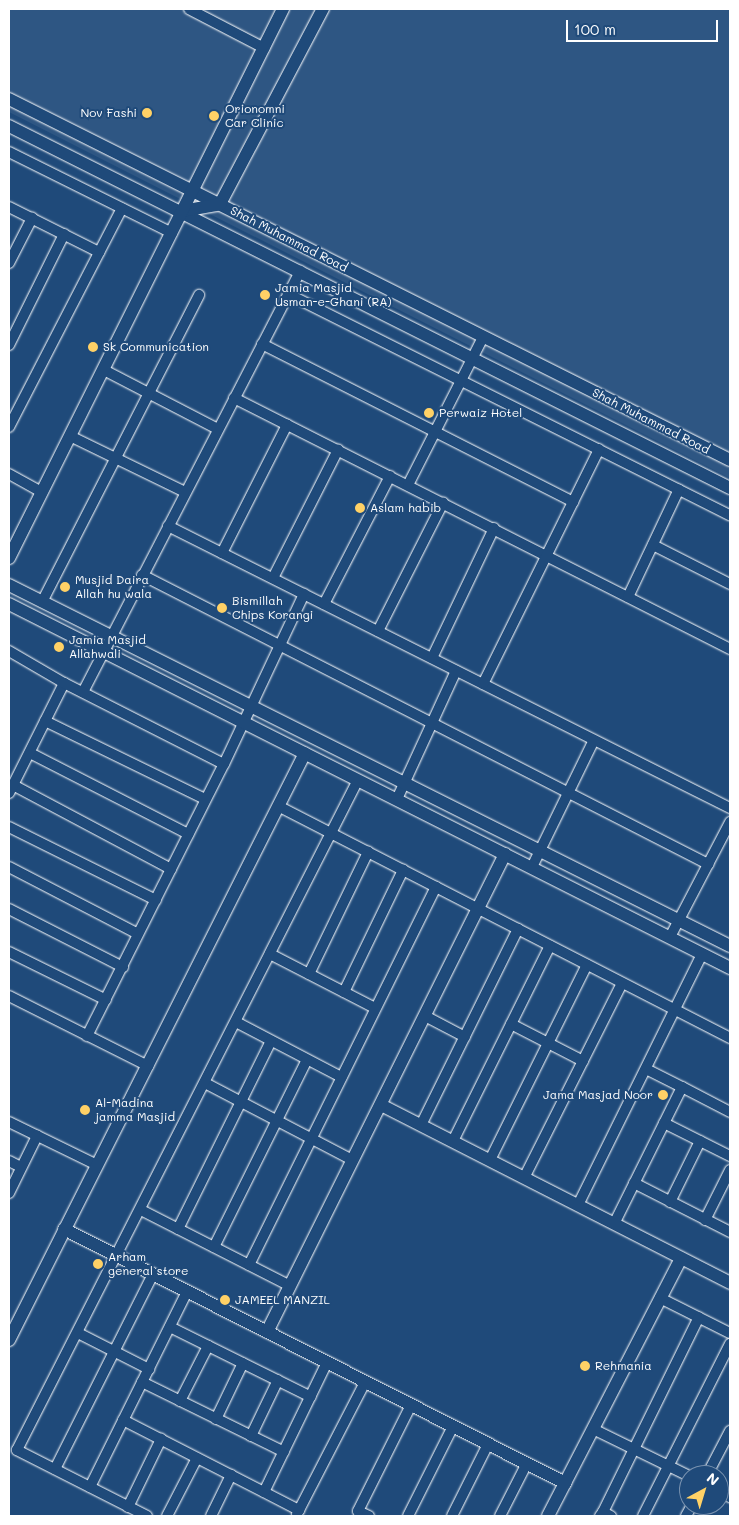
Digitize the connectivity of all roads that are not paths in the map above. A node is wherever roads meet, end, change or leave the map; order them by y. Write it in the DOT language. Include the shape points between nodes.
graph roads {
  1 [pos="189,9"];
  2 [pos="283,9"];
  3 [pos="323,9"];
  4 [pos="264,48"];
  5 [pos="9,99"];
  6 [pos="9,126"];
  7 [pos="9,152"];
  8 [pos="194,190"];
  9 [pos="220,204"];
  10 [pos="9,207"];
  11 [pos="122,208"];
  12 [pos="182,211"];
  13 [pos="32,218"];
  14 [pos="172,233"];
  15 [pos="64,234"];
  16 [pos="99,252"];
  17 [pos="9,263"];
  18 [pos="300,271"];
  19 [pos="288,294"];
  20 [pos="199,295"];
  21 [pos="483,337"];
  22 [pos="262,344"];
  23 [pos="9,345"];
  24 [pos="473,358"];
  25 [pos="104,370"];
  26 [pos="461,380"];
  27 [pos="148,393"];
  28 [pos="234,398"];
  29 [pos="287,425"];
  30 [pos="9,427"];
  31 [pos="218,429"];
  32 [pos="435,432"];
  33 [pos="70,436"];
  34 [pos="599,449"];
  35 [pos="338,450"];
  36 [pos="115,458"];
  37 [pos="730,460"];
  38 [pos="9,474"];
  39 [pos="390,476"];
  40 [pos="408,485"];
  41 [pos="730,488"];
  42 [pos="679,489"];
  43 [pos="42,492"];
  44 [pos="185,492"];
  45 [pos="573,502"];
  46 [pos="443,503"];
  47 [pos="730,515"];
  48 [pos="168,526"];
  49 [pos="494,528"];
  50 [pos="653,545"];
  51 [pos="222,553"];
  52 [pos="546,554"];
  53 [pos="9,558"];
  54 [pos="142,575"];
  55 [pos="273,578"];
  56 [pos="730,584"];
  57 [pos="9,585"];
  58 [pos="304,594"];
  59 [pos="628,597"];
  60 [pos="42,602"];
  61 [pos="9,604"];
  62 [pos="324,604"];
  63 [pos="378,631"];
  64 [pos="110,637"];
  65 [pos="278,644"];
  66 [pos="730,649"];
  67 [pos="9,651"];
  68 [pos="102,651"];
  69 [pos="432,658"];
  70 [pos="456,671"];
  71 [pos="64,683"];
  72 [pos="483,684"];
  73 [pos="83,692"];
  74 [pos="250,705"];
  75 [pos="46,721"];
  76 [pos="243,722"];
  77 [pos="432,722"];
  78 [pos="594,740"];
  79 [pos="30,753"];
  80 [pos="305,753"];
  81 [pos="224,764"];
  82 [pos="358,780"];
  83 [pos="405,782"];
  84 [pos="11,789"];
  85 [pos="568,792"];
  86 [pos="205,799"];
  87 [pos="396,799"];
  88 [pos="280,807"];
  89 [pos="730,808"];
  90 [pos="730,822"];
  91 [pos="9,827"];
  92 [pos="188,834"];
  93 [pos="331,834"];
  94 [pos="540,850"];
  95 [pos="368,852"];
  96 [pos="505,854"];
  97 [pos="708,864"];
  98 [pos="9,867"];
  99 [pos="532,867"];
  100 [pos="171,868"];
  101 [pos="403,870"];
  102 [pos="436,887"];
  103 [pos="156,900"];
  104 [pos="9,909"];
  105 [pos="479,909"];
  106 [pos="678,921"];
  107 [pos="518,929"];
  108 [pos="138,934"];
  109 [pos="670,937"];
  110 [pos="550,946"];
  111 [pos="730,946"];
  112 [pos="9,952"];
  113 [pos="270,954"];
  114 [pos="702,954"];
  115 [pos="588,965"];
  116 [pos="122,967"];
  117 [pos="730,968"];
  118 [pos="309,974"];
  119 [pos="622,983"];
  120 [pos="344,992"];
  121 [pos="9,996"];
  122 [pos="106,1000"];
  123 [pos="376,1008"];
  124 [pos="675,1011"];
  125 [pos="425,1016"];
  126 [pos="236,1022"];
  127 [pos="511,1024"];
  128 [pos="87,1036"];
  129 [pos="465,1037"];
  130 [pos="730,1038"];
  131 [pos="271,1040"];
  132 [pos="550,1044"];
  133 [pos="308,1060"];
  134 [pos="582,1061"];
  135 [pos="148,1066"];
  136 [pos="646,1069"];
  137 [pos="341,1077"];
  138 [pos="205,1084"];
  139 [pos="682,1087"];
  140 [pos="241,1102"];
  141 [pos="381,1104"];
  142 [pos="730,1112"];
  143 [pos="276,1120"];
  144 [pos="9,1122"];
  145 [pos="664,1123"];
  146 [pos="421,1125"];
  147 [pos="37,1136"];
  148 [pos="311,1138"];
  149 [pos="453,1141"];
  150 [pos="700,1141"];
  151 [pos="730,1156"];
  152 [pos="352,1160"];
  153 [pos="490,1160"];
  154 [pos="9,1161"];
  155 [pos="97,1165"];
  156 [pos="21,1167"];
  157 [pos="730,1170"];
  158 [pos="524,1178"];
  159 [pos="634,1183"];
  160 [pos="9,1193"];
  161 [pos="670,1202"];
  162 [pos="578,1205"];
  163 [pos="141,1210"];
  164 [pos="705,1220"];
  165 [pos="614,1224"];
  166 [pos="64,1229"];
  167 [pos="178,1229"];
  168 [pos="730,1232"];
  169 [pos="214,1247"];
  170 [pos="117,1256"];
  171 [pos="681,1258"];
  172 [pos="249,1265"];
  173 [pos="153,1274"];
  174 [pos="730,1283"];
  175 [pos="290,1286"];
  176 [pos="187,1292"];
  177 [pos="660,1298"];
  178 [pos="699,1318"];
  179 [pos="170,1327"];
  180 [pos="267,1332"];
  181 [pos="78,1333"];
  182 [pos="730,1333"];
  183 [pos="9,1340"];
  184 [pos="730,1344"];
  185 [pos="208,1346"];
  186 [pos="115,1352"];
  187 [pos="327,1362"];
  188 [pos="243,1363"];
  189 [pos="149,1369"];
  190 [pos="278,1380"];
  191 [pos="142,1382"];
  192 [pos="365,1382"];
  193 [pos="311,1397"];
  194 [pos="180,1401"];
  195 [pos="411,1405"];
  196 [pos="216,1419"];
  197 [pos="123,1420"];
  198 [pos="453,1426"];
  199 [pos="593,1429"];
  200 [pos="730,1431"];
  201 [pos="251,1436"];
  202 [pos="161,1439"];
  203 [pos="488,1444"];
  204 [pos="634,1449"];
  205 [pos="284,1452"];
  206 [pos="197,1458"];
  207 [pos="527,1463"];
  208 [pos="713,1465"];
  209 [pos="668,1466"];
  210 [pos="56,1470"];
  211 [pos="679,1471"];
  212 [pos="232,1475"];
  213 [pos="565,1483"];
  214 [pos="90,1487"];
  215 [pos="264,1492"];
  216 [pos="128,1507"];
  217 [pos="298,1513"];
  218 [pos="605,1515"];
  219 [pos="147,1516"];
  220 [pos="168,1516"];
  221 [pos="211,1516"];
  222 [pos="369,1516"];
  223 [pos="408,1516"];
  224 [pos="452,1516"];
  225 [pos="500,1516"];
  226 [pos="548,1516"];
  227 [pos="643,1516"];
  1 -- 4 [label="street"];
  2 -- 4 [label="street"];
  3 -- 9 [label="street"];
  4 -- 8 [label="street"];
  5 -- 8 [label="street, Shah Muhammad Road"];
  6 -- 12 [label="street, Shah Muhammad Road"];
  7 -- 11 [label="street"];
  8 -- 9 [label="street, Shah Muhammad Road"];
  8 -- 12 [label="street"];
  9 -- 12 [label="street"];
  9 -- 21 [label="street, Shah Muhammad Road"];
  10 -- 13 [label="street"];
  11 -- 14 [label="street"];
  11 -- 16 [label="street"];
  12 -- 14 [label="street"];
  12 -- 18 [label="street, Shah Muhammad Road"];
  13 -- 15 [label="street"];
  13 -- 17 [label="street"];
  14 -- 25 [label="street"];
  15 -- 16 [label="street"];
  15 -- 23 [label="street"];
  16 -- 30 [label="street"];
  18 -- 19 [label="street"];
  18 -- 24 [label="street, Shah Muhammad Road"];
  19 -- 22 [label="street"];
  19 -- 26 [label="street"];
  20 -- 27 [label="street"];
  21 -- 24 [label="street"];
  21 -- 37 [label="street, Shah Muhammad Road"];
  22 -- 28 [label="street"];
  22 -- 32 [label="street"];
  24 -- 26 [label="street"];
  24 -- 41 [label="street, Shah Muhammad Road"];
  25 -- 27 [label="street"];
  25 -- 33 [label="street"];
  26 -- 32 [label="street"];
  26 -- 34 [label="street"];
  27 -- 31 [label="street"];
  27 -- 36 [label="street"];
  28 -- 29 [label="street"];
  28 -- 31 [label="street"];
  29 -- 35 [label="street"];
  29 -- 51 [label="street"];
  31 -- 44 [label="street"];
  32 -- 40 [label="street"];
  32 -- 45 [label="street"];
  33 -- 36 [label="street"];
  33 -- 43 [label="street"];
  34 -- 42 [label="street"];
  34 -- 45 [label="street"];
  35 -- 39 [label="street"];
  35 -- 55 [label="street"];
  36 -- 44 [label="street"];
  36 -- 60 [label="street"];
  38 -- 43 [label="street"];
  39 -- 40 [label="street"];
  39 -- 62 [label="street"];
  40 -- 46 [label="street"];
  42 -- 47 [label="street"];
  42 -- 50 [label="street"];
  43 -- 53 [label="street"];
  44 -- 48 [label="street"];
  45 -- 52 [label="street"];
  46 -- 49 [label="street"];
  46 -- 63 [label="street"];
  48 -- 51 [label="street"];
  48 -- 54 [label="street"];
  49 -- 52 [label="street"];
  49 -- 69 [label="street"];
  50 -- 56 [label="street"];
  50 -- 59 [label="street"];
  51 -- 55 [label="street"];
  52 -- 59 [label="street"];
  52 -- 72 [label="street"];
  54 -- 64 [label="street"];
  54 -- 65 [label="street"];
  55 -- 58 [label="street"];
  57 -- 60 [label="street"];
  58 -- 62 [label="street"];
  58 -- 65 [label="street"];
  59 -- 66 [label="street"];
  60 -- 64 [label="street"];
  61 -- 68 [label="street"];
  62 -- 63 [label="street"];
  63 -- 69 [label="street"];
  64 -- 68 [label="street"];
  64 -- 74 [label="street"];
  65 -- 74 [label="street"];
  65 -- 77 [label="street"];
  67 -- 71 [label="street"];
  68 -- 73 [label="street"];
  68 -- 76 [label="street"];
  69 -- 70 [label="street"];
  70 -- 72 [label="street"];
  70 -- 77 [label="street"];
  71 -- 73 [label="street"];
  71 -- 75 [label="street"];
  72 -- 78 [label="street"];
  73 -- 81 [label="street"];
  74 -- 76 [label="street"];
  74 -- 83 [label="street"];
  75 -- 79 [label="street"];
  75 -- 86 [label="street"];
  76 -- 80 [label="street"];
  76 -- 81 [label="street"];
  77 -- 83 [label="street"];
  77 -- 85 [label="street"];
  78 -- 85 [label="street"];
  78 -- 89 [label="street"];
  79 -- 84 [label="street"];
  79 -- 92 [label="street"];
  80 -- 82 [label="street"];
  80 -- 88 [label="street"];
  81 -- 86 [label="street"];
  82 -- 87 [label="street"];
  82 -- 93 [label="street"];
  83 -- 87 [label="street"];
  83 -- 94 [label="street"];
  84 -- 100 [label="street"];
  85 -- 94 [label="street"];
  85 -- 97 [label="street"];
  86 -- 92 [label="street"];
  87 -- 96 [label="street"];
  88 -- 93 [label="street"];
  88 -- 135 [label="street"];
  90 -- 97 [label="street"];
  91 -- 103 [label="street"];
  92 -- 100 [label="street"];
  93 -- 95 [label="street"];
  93 -- 113 [label="street"];
  94 -- 99 [label="street"];
  94 -- 106 [label="street"];
  95 -- 101 [label="street"];
  95 -- 118 [label="street"];
  96 -- 99 [label="street"];
  96 -- 105 [label="street"];
  97 -- 106 [label="street"];
  98 -- 108 [label="street"];
  99 -- 109 [label="street"];
  100 -- 103 [label="street"];
  101 -- 102 [label="street"];
  101 -- 120 [label="street"];
  102 -- 105 [label="street"];
  102 -- 123 [label="street"];
  103 -- 108 [label="street"];
  104 -- 116 [label="street"];
  105 -- 107 [label="street"];
  105 -- 125 [label="street"];
  106 -- 109 [label="street"];
  106 -- 111 [label="street"];
  107 -- 110 [label="street"];
  107 -- 129 [label="street"];
  108 -- 116 [label="street"];
  109 -- 114 [label="street"];
  110 -- 115 [label="street"];
  110 -- 127 [label="street"];
  112 -- 122 [label="street"];
  113 -- 118 [label="street"];
  113 -- 126 [label="street"];
  114 -- 117 [label="street"];
  114 -- 124 [label="street"];
  115 -- 119 [label="street"];
  115 -- 132 [label="street"];
  116 -- 122 [label="street"];
  118 -- 120 [label="street"];
  119 -- 124 [label="street"];
  119 -- 134 [label="street"];
  120 -- 123 [label="street"];
  121 -- 128 [label="street"];
  122 -- 128 [label="street"];
  123 -- 137 [label="street"];
  124 -- 130 [label="street"];
  124 -- 136 [label="street"];
  125 -- 129 [label="street"];
  125 -- 141 [label="street"];
  126 -- 131 [label="street"];
  126 -- 138 [label="street"];
  127 -- 132 [label="street"];
  127 -- 149 [label="street"];
  128 -- 135 [label="street"];
  129 -- 146 [label="street"];
  131 -- 133 [label="street"];
  131 -- 140 [label="street"];
  132 -- 134 [label="street"];
  132 -- 153 [label="street"];
  133 -- 137 [label="street"];
  133 -- 143 [label="street"];
  134 -- 158 [label="street"];
  135 -- 155 [label="street"];
  136 -- 139 [label="street"];
  136 -- 162 [label="street"];
  137 -- 148 [label="street"];
  138 -- 140 [label="street"];
  138 -- 163 [label="street"];
  139 -- 142 [label="street"];
  139 -- 145 [label="street"];
  140 -- 143 [label="street"];
  140 -- 167 [label="street"];
  141 -- 146 [label="street"];
  141 -- 152 [label="street"];
  143 -- 148 [label="street"];
  143 -- 169 [label="street"];
  144 -- 147 [label="street"];
  145 -- 150 [label="street"];
  145 -- 159 [label="street"];
  146 -- 149 [label="street"];
  147 -- 155 [label="street"];
  147 -- 156 [label="street"];
  148 -- 152 [label="street"];
  148 -- 172 [label="street"];
  149 -- 153 [label="street"];
  150 -- 151 [label="street"];
  150 -- 161 [label="street"];
  152 -- 175 [label="street"];
  153 -- 158 [label="street"];
  154 -- 156 [label="street"];
  155 -- 166 [label="street"];
  156 -- 160 [label="street"];
  157 -- 164 [label="street"];
  158 -- 162 [label="street"];
  159 -- 161 [label="street"];
  159 -- 165 [label="street"];
  161 -- 164 [label="street"];
  162 -- 165 [label="street"];
  163 -- 167 [label="street"];
  163 -- 170 [label="street"];
  164 -- 168 [label="street"];
  165 -- 171 [label="street"];
  166 -- 170 [label="street"];
  166 -- 183 [label="street"];
  167 -- 169 [label="street"];
  169 -- 172 [label="street"];
  170 -- 173 [label="street"];
  170 -- 181 [label="street"];
  171 -- 174 [label="street"];
  171 -- 177 [label="street"];
  172 -- 175 [label="street"];
  173 -- 176 [label="street"];
  173 -- 186 [label="street"];
  175 -- 180 [label="street"];
  176 -- 179 [label="street"];
  176 -- 180 [label="street"];
  177 -- 178 [label="street"];
  177 -- 199 [label="street"];
  178 -- 182 [label="street"];
  178 -- 204 [label="street"];
  179 -- 185 [label="street"];
  179 -- 189 [label="street"];
  180 -- 187 [label="street"];
  181 -- 186 [label="street"];
  181 -- 210 [label="street" via="17,1450"];
  184 -- 209 [label="street"];
  185 -- 188 [label="street"];
  185 -- 194 [label="street"];
  186 -- 189 [label="street"];
  186 -- 210 [label="street"];
  187 -- 192 [label="street"];
  187 -- 193 [label="street"];
  188 -- 190 [label="street"];
  188 -- 196 [label="street"];
  189 -- 191 [label="street"];
  190 -- 193 [label="street"];
  190 -- 201 [label="street"];
  191 -- 194 [label="street"];
  191 -- 197 [label="street"];
  192 -- 195 [label="street"];
  192 -- 217 [label="street"];
  193 -- 205 [label="street"];
  194 -- 196 [label="street"];
  195 -- 198 [label="street"];
  195 -- 222 [label="street" via="358,1511"];
  196 -- 201 [label="street"];
  197 -- 202 [label="street"];
  197 -- 214 [label="street"];
  198 -- 203 [label="street"];
  198 -- 223 [label="street"];
  199 -- 204 [label="street"];
  199 -- 213 [label="street"];
  200 -- 208 [label="street"];
  201 -- 205 [label="street"];
  202 -- 206 [label="street"];
  202 -- 216 [label="street"];
  203 -- 207 [label="street"];
  203 -- 224 [label="street"];
  204 -- 209 [label="street"];
  204 -- 218 [label="street"];
  205 -- 215 [label="street"];
  206 -- 212 [label="street"];
  206 -- 220 [label="street"];
  207 -- 213 [label="street"];
  207 -- 225 [label="street"];
  209 -- 211 [label="street"];
  209 -- 227 [label="street"];
  210 -- 214 [label="street"];
  212 -- 215 [label="street"];
  212 -- 221 [label="street"];
  213 -- 226 [label="street"];
  214 -- 216 [label="street"];
  215 -- 217 [label="street"];
  216 -- 219 [label="street"];
}
